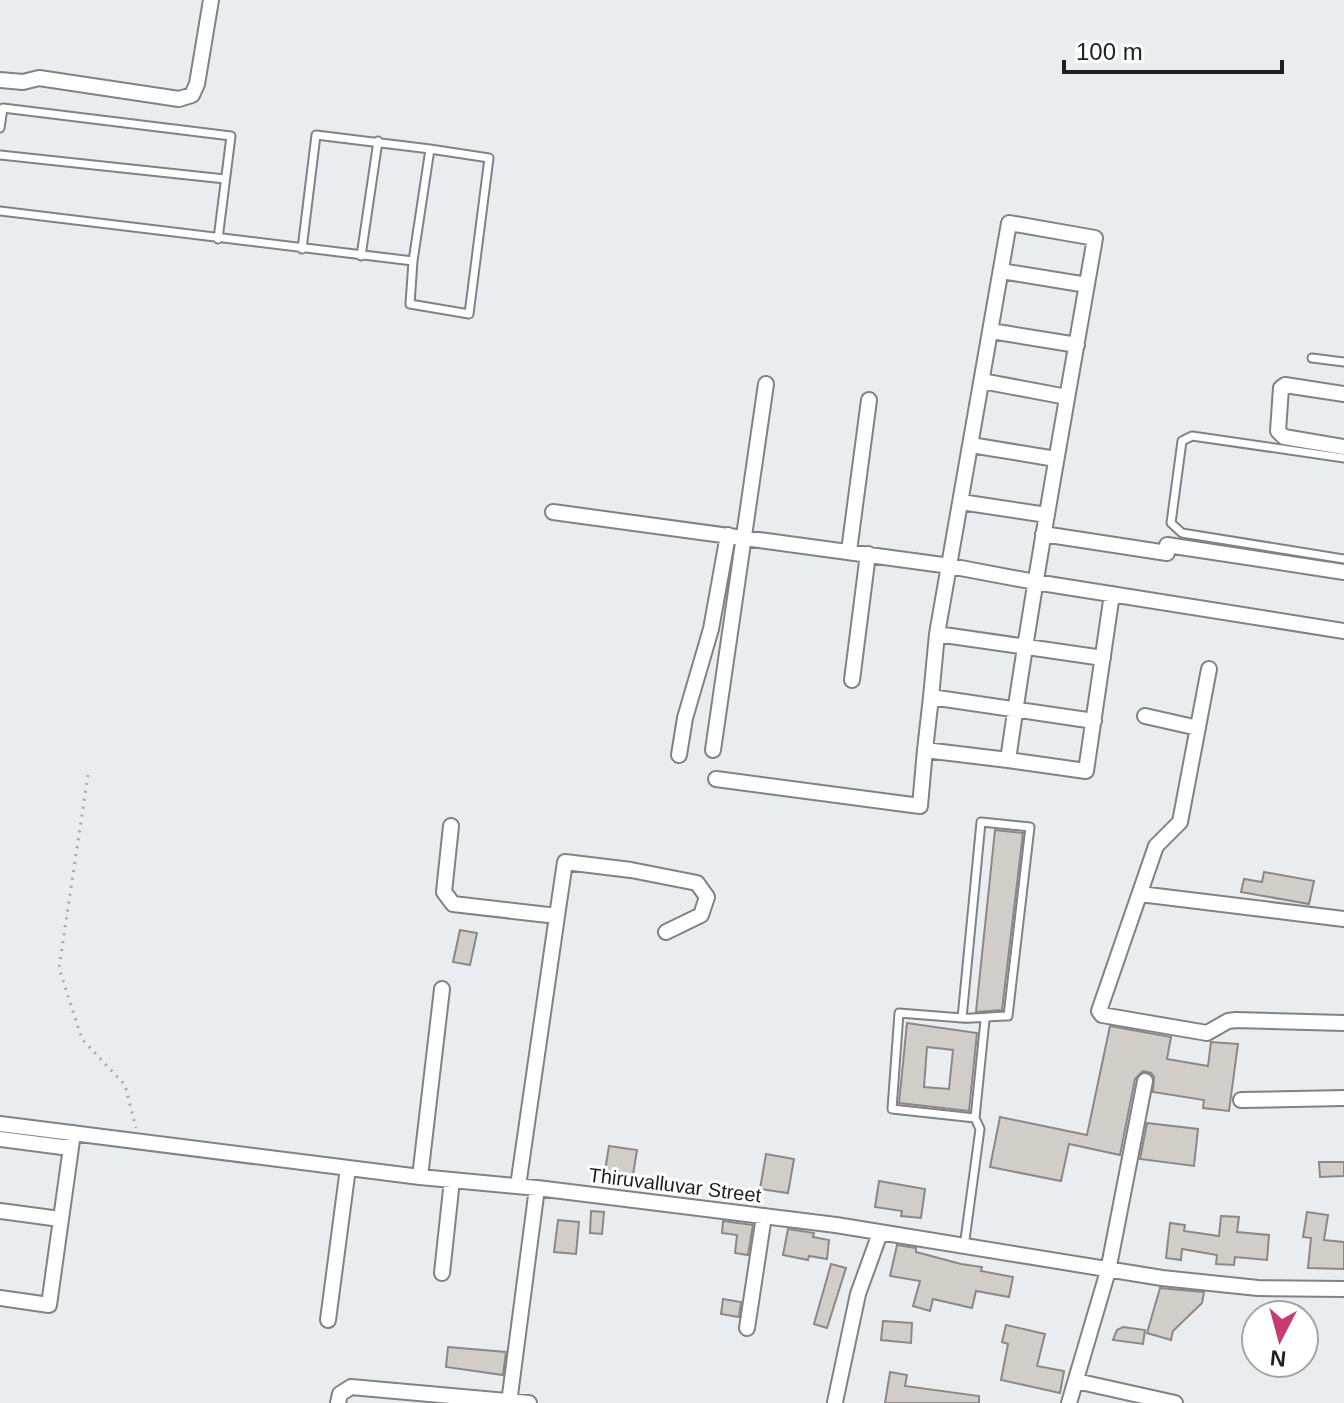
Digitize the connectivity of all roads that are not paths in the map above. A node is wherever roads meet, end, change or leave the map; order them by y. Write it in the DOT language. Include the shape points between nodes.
graph roads {
  1 [pos="211,0"];
  2 [pos="0,80"];
  3 [pos="1,108"];
  4 [pos="0,128"];
  5 [pos="378,141"];
  6 [pos="430,149"];
  7 [pos="0,155"];
  8 [pos="225,179"];
  9 [pos="0,211"];
  10 [pos="218,239"];
  11 [pos="302,249"];
  12 [pos="361,256"];
  13 [pos="413,261"];
  14 [pos="1001,271"];
  15 [pos="1087,285"];
  16 [pos="991,331"];
  17 [pos="1077,345"];
  18 [pos="1312,358"];
  19 [pos="1344,362"];
  20 [pos="982,381"];
  21 [pos="766,384"];
  22 [pos="1344,394"];
  23 [pos="1067,397"];
  24 [pos="869,400"];
  25 [pos="971,445"];
  26 [pos="1344,447"];
  27 [pos="1344,458"];
  28 [pos="1056,459"];
  29 [pos="961,502"];
  30 [pos="553,512"];
  31 [pos="1047,515"];
  32 [pos="1043,534"];
  33 [pos="735,536"];
  34 [pos="849,551"];
  35 [pos="868,554"];
  36 [pos="1344,559"];
  37 [pos="950,566"];
  38 [pos="1344,572"];
  39 [pos="1035,582"];
  40 [pos="1112,594"];
  41 [pos="1344,628"];
  42 [pos="937,634"];
  43 [pos="1024,648"];
  44 [pos="1103,658"];
  45 [pos="1209,669"];
  46 [pos="852,680"];
  47 [pos="931,697"];
  48 [pos="1015,710"];
  49 [pos="1145,716"];
  50 [pos="1094,721"];
  51 [pos="1198,728"];
  52 [pos="713,750"];
  53 [pos="925,750"];
  54 [pos="679,755"];
  55 [pos="1008,760"];
  56 [pos="716,779"];
  57 [pos="451,826"];
  58 [pos="1140,894"];
  59 [pos="557,916"];
  60 [pos="1344,919"];
  61 [pos="666,932"];
  62 [pos="442,989"];
  63 [pos="962,1018"];
  64 [pos="985,1020"];
  65 [pos="1344,1023"];
  66 [pos="1145,1081"];
  67 [pos="1344,1098"];
  68 [pos="1241,1100"];
  69 [pos="975,1118"];
  70 [pos="0,1124"];
  71 [pos="0,1139"];
  72 [pos="71,1140"];
  73 [pos="348,1168"];
  74 [pos="420,1177"];
  75 [pos="452,1180"];
  76 [pos="518,1186"];
  77 [pos="537,1188"];
  78 [pos="0,1211"];
  79 [pos="764,1216"];
  80 [pos="60,1219"];
  81 [pos="880,1233"];
  82 [pos="964,1247"];
  83 [pos="1108,1271"];
  84 [pos="442,1273"];
  85 [pos="1344,1289"];
  86 [pos="0,1298"];
  87 [pos="328,1320"];
  88 [pos="747,1328"];
  89 [pos="1076,1381"];
  90 [pos="509,1402"];
  91 [pos="835,1402"];
  92 [pos="338,1403"];
  93 [pos="529,1403"];
  94 [pos="1069,1403"];
  95 [pos="1175,1403"];
  1 -- 2 [label="street" via="192,95 179,99 39,78"];
  3 -- 4 [label="lane"];
  3 -- 8 [label="lane" via="231,136"];
  5 -- 6 [label="lane"];
  5 -- 11 [label="lane" via="316,135"];
  5 -- 12 [label="lane"];
  6 -- 13 [label="lane"];
  6 -- 13 [label="lane" via="489,158 469,314 410,304"];
  7 -- 8 [label="lane"];
  8 -- 10 [label="lane"];
  9 -- 10 [label="lane"];
  10 -- 11 [label="lane"];
  11 -- 12 [label="lane"];
  12 -- 13 [label="lane"];
  14 -- 15 [label="street"];
  14 -- 15 [label="street" via="1009,223 1095,238"];
  14 -- 16 [label="street"];
  15 -- 17 [label="street"];
  16 -- 17 [label="street"];
  16 -- 20 [label="street"];
  17 -- 23 [label="street"];
  18 -- 19 [label="lane"];
  20 -- 23 [label="street"];
  20 -- 25 [label="street"];
  21 -- 33 [label="street"];
  22 -- 26 [label="street" via="1285,385 1278,431 1284,437"];
  23 -- 28 [label="street"];
  24 -- 34 [label="street"];
  25 -- 28 [label="street"];
  25 -- 29 [label="street"];
  27 -- 36 [label="lane" via="1187,437 1182,441 1171,523 1182,533"];
  28 -- 31 [label="street"];
  29 -- 31 [label="street"];
  29 -- 37 [label="street"];
  30 -- 33 [label="street"];
  31 -- 32 [label="street"];
  32 -- 38 [label="street" via="1167,553 1167,545"];
  32 -- 39 [label="street"];
  33 -- 34 [label="street"];
  33 -- 52 [label="street"];
  33 -- 54 [label="street"];
  34 -- 35 [label="street"];
  35 -- 37 [label="street"];
  35 -- 46 [label="street"];
  37 -- 39 [label="street"];
  37 -- 42 [label="street"];
  39 -- 40 [label="street"];
  39 -- 43 [label="street"];
  40 -- 41 [label="street"];
  40 -- 44 [label="street"];
  42 -- 43 [label="street"];
  42 -- 47 [label="street"];
  43 -- 44 [label="street"];
  43 -- 48 [label="street"];
  44 -- 50 [label="street"];
  45 -- 51 [label="street"];
  47 -- 48 [label="street"];
  47 -- 53 [label="street"];
  48 -- 50 [label="street"];
  48 -- 55 [label="street"];
  49 -- 51 [label="street"];
  50 -- 55 [label="street" via="1086,771"];
  51 -- 58 [label="street" via="1180,822 1156,846"];
  53 -- 55 [label="street"];
  53 -- 56 [label="street" via="920,806"];
  57 -- 59 [label="street" via="444,892 453,904"];
  58 -- 60 [label="street"];
  58 -- 65 [label="street" via="1099,1011 1102,1015 1207,1033 1236,1020"];
  59 -- 61 [label="street" via="565,862 697,883 707,897 701,915"];
  59 -- 76 [label="street"];
  62 -- 74 [label="street"];
  63 -- 64 [label="lane"];
  63 -- 64 [label="lane" via="981,822 1030,827 1008,1016"];
  63 -- 69 [label="lane" via="899,1013 892,1109"];
  64 -- 69 [label="lane"];
  66 -- 83 [label="street"];
  67 -- 68 [label="street"];
  69 -- 82 [label="lane" via="980,1129"];
  70 -- 72 [label="street, Thiruvalluvar Street"];
  71 -- 72 [label="street"];
  72 -- 73 [label="street, Thiruvalluvar Street" via="140,1141"];
  72 -- 80 [label="street"];
  73 -- 74 [label="street, Thiruvalluvar Street"];
  73 -- 87 [label="street"];
  74 -- 75 [label="street, Thiruvalluvar Street"];
  75 -- 76 [label="street, Thiruvalluvar Street"];
  75 -- 84 [label="street"];
  76 -- 77 [label="street, Thiruvalluvar Street"];
  77 -- 79 [label="street, Thiruvalluvar Street"];
  77 -- 90 [label="street"];
  78 -- 80 [label="street"];
  79 -- 81 [label="street, Thiruvalluvar Street"];
  79 -- 88 [label="street"];
  80 -- 86 [label="street" via="49,1305"];
  81 -- 82 [label="street, Thiruvalluvar Street"];
  81 -- 91 [label="street" via="858,1294"];
  82 -- 83 [label="street, Thiruvalluvar Street"];
  83 -- 85 [label="street, Thiruvalluvar Street" via="1258,1288"];
  83 -- 89 [label="street"];
  89 -- 94 [label="street"];
  89 -- 95 [label="street"];
  90 -- 92 [label="street" via="351,1387 340,1394"];
  90 -- 93 [label="street"];
}
